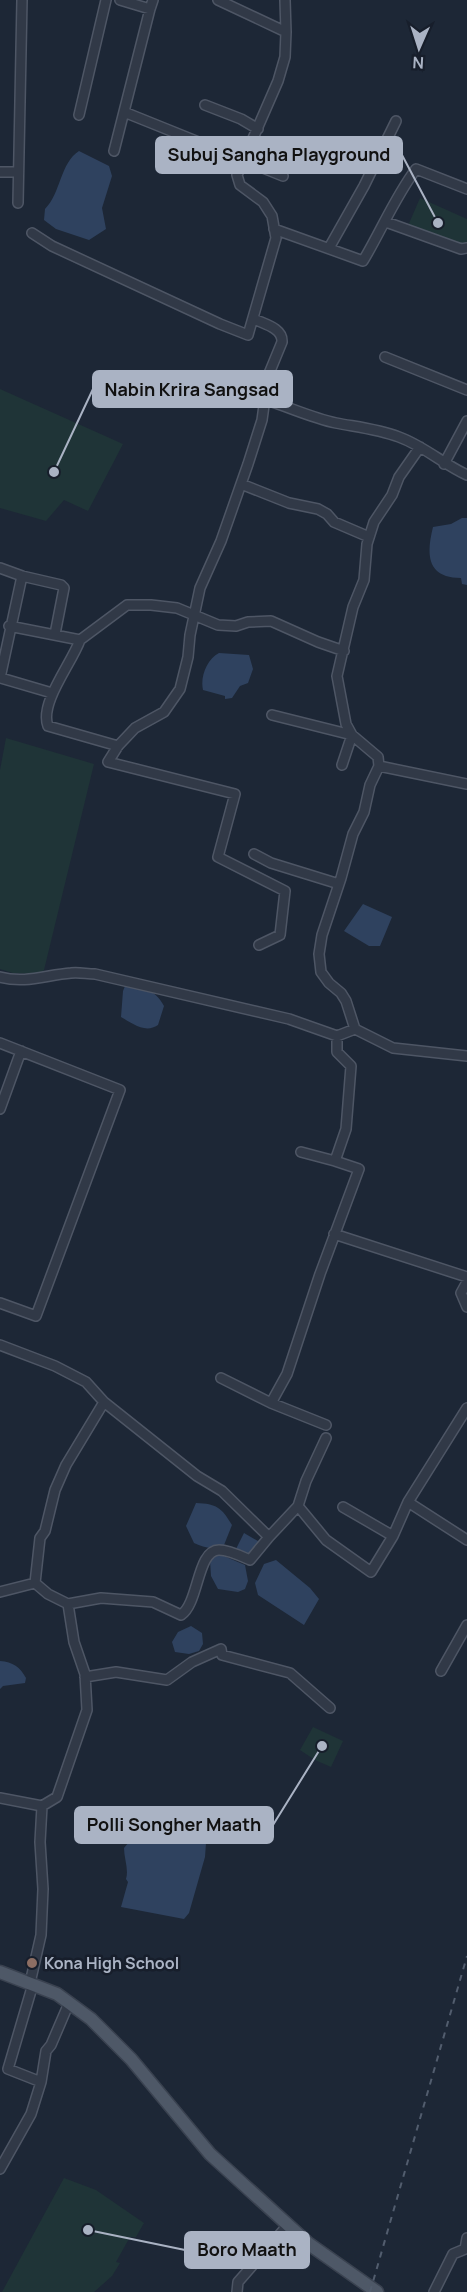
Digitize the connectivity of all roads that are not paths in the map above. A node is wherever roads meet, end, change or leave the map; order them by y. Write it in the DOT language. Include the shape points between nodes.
graph roads {
  1 [pos="22,0"];
  2 [pos="106,0"];
  3 [pos="120,0"];
  4 [pos="218,0"];
  5 [pos="285,0"];
  6 [pos="152,5"];
  7 [pos="286,32"];
  8 [pos="205,105"];
  9 [pos="124,112"];
  10 [pos="79,115"];
  11 [pos="396,121"];
  12 [pos="258,129"];
  13 [pos="114,151"];
  14 [pos="244,161"];
  15 [pos="0,172"];
  16 [pos="18,172"];
  17 [pos="283,176"];
  18 [pos="467,189"];
  19 [pos="18,203"];
  20 [pos="386,222"];
  21 [pos="274,229"];
  22 [pos="32,233"];
  23 [pos="329,248"];
  24 [pos="467,248"];
  25 [pos="254,319"];
  26 [pos="385,357"];
  27 [pos="190,378"];
  28 [pos="467,390"];
  29 [pos="264,399"];
  30 [pos="467,421"];
  31 [pos="420,447"];
  32 [pos="444,464"];
  33 [pos="467,475"];
  34 [pos="241,484"];
  35 [pos="369,537"];
  36 [pos="0,568"];
  37 [pos="21,576"];
  38 [pos="194,616"];
  39 [pos="9,626"];
  40 [pos="55,634"];
  41 [pos="80,640"];
  42 [pos="344,651"];
  43 [pos="1,664"];
  44 [pos="0,678"];
  45 [pos="52,693"];
  46 [pos="272,715"];
  47 [pos="352,735"];
  48 [pos="118,746"];
  49 [pos="342,765"];
  50 [pos="379,766"];
  51 [pos="467,784"];
  52 [pos="254,854"];
  53 [pos="339,884"];
  54 [pos="258,945"];
  55 [pos="0,977"];
  56 [pos="355,1029"];
  57 [pos="337,1036"];
  58 [pos="0,1043"];
  59 [pos="21,1051"];
  60 [pos="467,1056"];
  61 [pos="0,1109"];
  62 [pos="301,1152"];
  63 [pos="335,1161"];
  64 [pos="334,1234"];
  65 [pos="467,1277"];
  66 [pos="467,1282"];
  67 [pos="0,1303"];
  68 [pos="467,1307"];
  69 [pos="0,1345"];
  70 [pos="221,1378"];
  71 [pos="104,1402"];
  72 [pos="271,1403"];
  73 [pos="467,1408"];
  74 [pos="463,1424"];
  75 [pos="326,1425"];
  76 [pos="326,1438"];
  77 [pos="408,1502"];
  78 [pos="298,1506"];
  79 [pos="343,1507"];
  80 [pos="393,1536"];
  81 [pos="269,1537"];
  82 [pos="467,1540"];
  83 [pos="35,1583"];
  84 [pos="0,1592"];
  85 [pos="68,1604"];
  86 [pos="467,1625"];
  87 [pos="441,1671"];
  88 [pos="85,1677"];
  89 [pos="330,1708"];
  90 [pos="0,1798"];
  91 [pos="42,1806"];
  92 [pos="0,1972"];
  93 [pos="31,1984"];
  94 [pos="69,2002"];
  95 [pos="41,2082"];
  96 [pos="0,2169"];
  97 [pos="288,2225"];
  98 [pos="467,2238"];
  99 [pos="237,2292"];
  100 [pos="377,2292"];
  101 [pos="434,2292"];
  1 -- 16 [label="street"];
  2 -- 10 [label="street"];
  3 -- 6 [label="street"];
  4 -- 7 [label="street"];
  5 -- 7 [label="street"];
  6 -- 9 [label="street"];
  7 -- 12 [label="street" via="285,57"];
  8 -- 12 [label="street"];
  9 -- 13 [label="street"];
  9 -- 14 [label="street"];
  11 -- 23 [label="street"];
  12 -- 14 [label="street"];
  14 -- 17 [label="street"];
  14 -- 21 [label="street" via="237,175 240,185 263,202 272,216"];
  15 -- 16 [label="street"];
  16 -- 19 [label="street"];
  18 -- 20 [label="street" via="416,169"];
  20 -- 23 [label="street" via="363,261"];
  20 -- 24 [label="street"];
  21 -- 23 [label="street"];
  21 -- 25 [label="street" via="276,238"];
  22 -- 25 [label="street" via="52,246 248,335"];
  25 -- 29 [label="street" via="282,337"];
  26 -- 28 [label="street"];
  27 -- 29 [label="street" via="210,387"];
  29 -- 31 [label="street" via="335,423 392,435"];
  29 -- 34 [label="street" via="262,420"];
  30 -- 32 [label="street"];
  31 -- 32 [label="street"];
  31 -- 35 [label="street" via="399,477"];
  32 -- 33 [label="street"];
  34 -- 35 [label="street" via="289,503 318,509 334,522"];
  34 -- 38 [label="street" via="200,588"];
  35 -- 42 [label="street" via="364,580 353,607"];
  36 -- 37 [label="street"];
  37 -- 39 [label="street"];
  37 -- 40 [label="street" via="64,588"];
  38 -- 41 [label="street" via="177,608 127,605"];
  38 -- 42 [label="street" via="227,626 271,621"];
  38 -- 48 [label="street" via="180,689 164,712 135,728"];
  39 -- 40 [label="street"];
  39 -- 43 [label="street"];
  40 -- 41 [label="street"];
  41 -- 45 [label="street"];
  42 -- 47 [label="street" via="337,676 346,724"];
  43 -- 44 [label="street"];
  44 -- 45 [label="street"];
  45 -- 48 [label="street" via="46,712 48,726"];
  46 -- 47 [label="street"];
  47 -- 49 [label="street"];
  47 -- 50 [label="street" via="378,757"];
  48 -- 54 [label="street" via="108,762 235,794 218,857 285,891 280,935"];
  50 -- 51 [label="street"];
  50 -- 53 [label="street"];
  52 -- 53 [label="street"];
  53 -- 56 [label="street" via="319,954 321,972 346,1001"];
  55 -- 57 [label="street" via="32,981 73,973 95,974 289,1019"];
  56 -- 57 [label="street"];
  56 -- 60 [label="street" via="393,1048"];
  57 -- 63 [label="street" via="337,1052 351,1066 346,1129"];
  58 -- 59 [label="street"];
  59 -- 61 [label="street"];
  59 -- 67 [label="street" via="120,1090 36,1316"];
  62 -- 63 [label="street"];
  63 -- 64 [label="street" via="358,1169"];
  64 -- 65 [label="street"];
  64 -- 72 [label="street" via="287,1374"];
  66 -- 68 [label="street" via="461,1293"];
  69 -- 71 [label="street" via="86,1382"];
  70 -- 72 [label="street"];
  71 -- 81 [label="street" via="197,1476 222,1491"];
  71 -- 83 [label="street" via="55,1490 40,1538"];
  72 -- 75 [label="street"];
  73 -- 74 [label="street"];
  74 -- 77 [label="street"];
  76 -- 78 [label="street"];
  77 -- 80 [label="street"];
  77 -- 82 [label="street"];
  78 -- 80 [label="street" via="326,1540 371,1572"];
  78 -- 81 [label="street"];
  79 -- 80 [label="street"];
  81 -- 85 [label="street" via="250,1560 225,1550 210,1553 191,1601 181,1615 153,1602 101,1598"];
  83 -- 84 [label="street"];
  83 -- 85 [label="street"];
  85 -- 88 [label="street"];
  86 -- 87 [label="street"];
  88 -- 89 [label="street" via="116,1672 167,1680 192,1662 221,1649 222,1654 290,1673"];
  88 -- 91 [label="street" via="87,1710 57,1797"];
  90 -- 91 [label="street"];
  91 -- 93 [label="street" via="44,1888 41,1935"];
  92 -- 93 [label="main road"];
  93 -- 94 [label="main road"];
  93 -- 95 [label="street" via="8,2069"];
  94 -- 95 [label="street" via="46,2051"];
  94 -- 97 [label="main road" via="130,2059 210,2154"];
  95 -- 96 [label="street" via="32,2114"];
  97 -- 99 [label="street" via="238,2282"];
  97 -- 100 [label="main road"];
  98 -- 101 [label="street" via="465,2249 453,2254"];
}
